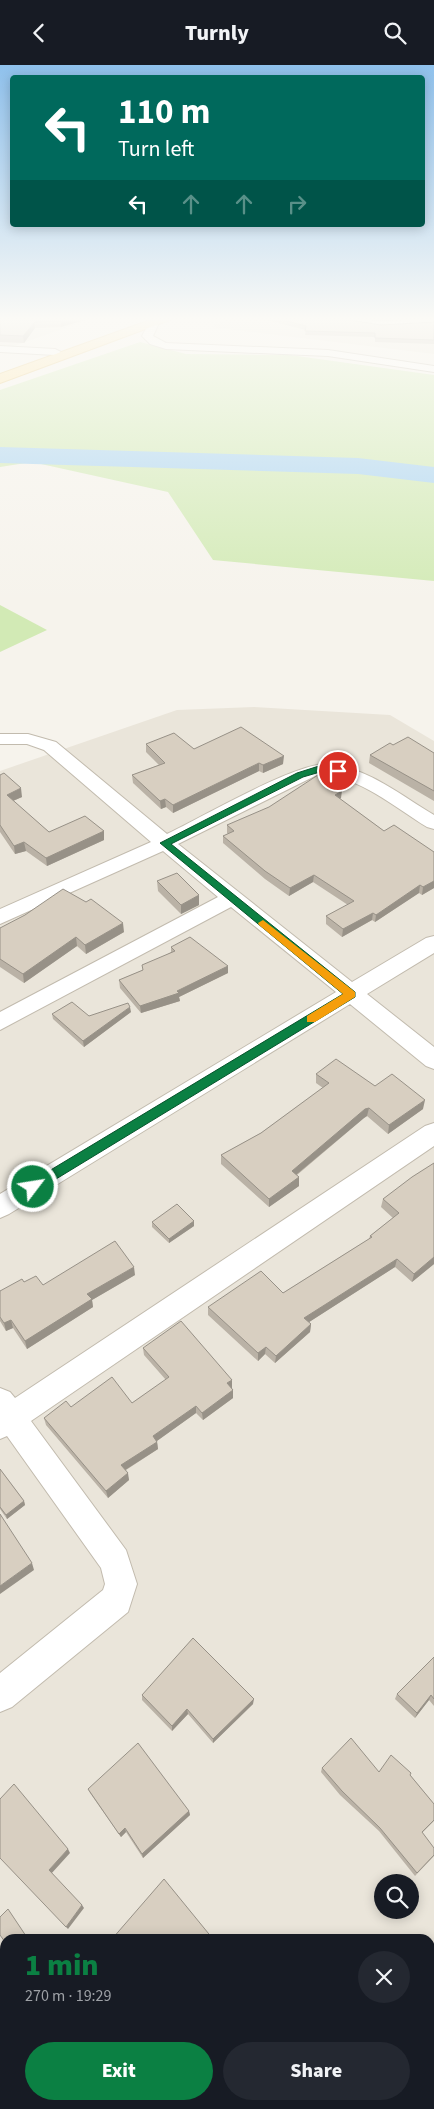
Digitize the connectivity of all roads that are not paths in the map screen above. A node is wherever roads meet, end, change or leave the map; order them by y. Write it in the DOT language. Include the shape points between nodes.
graph roads {
  1 [pos="0,739"];
  2 [pos="434,823"];
  3 [pos="165,843"];
  4 [pos="232,898"];
  5 [pos="0,917"];
  6 [pos="434,943"];
  7 [pos="351,995"];
  8 [pos="0,1022"];
  9 [pos="434,1060"];
  10 [pos="434,1133"];
  11 [pos="0,1207"];
  12 [pos="4,1415"];
  13 [pos="0,1695"];
  1 -- 3 [label="street" via="28,739 50,746"];
  2 -- 3 [label="street" via="356,776 319,769 300,775"];
  3 -- 4 [label="street"];
  3 -- 5 [label="street"];
  4 -- 7 [label="street"];
  4 -- 8 [label="street"];
  6 -- 7 [label="street"];
  7 -- 9 [label="street"];
  7 -- 11 [label="street"];
  10 -- 12 [label="street"];
  12 -- 13 [label="street" via="115,1561 121,1585 116,1600"];
}
